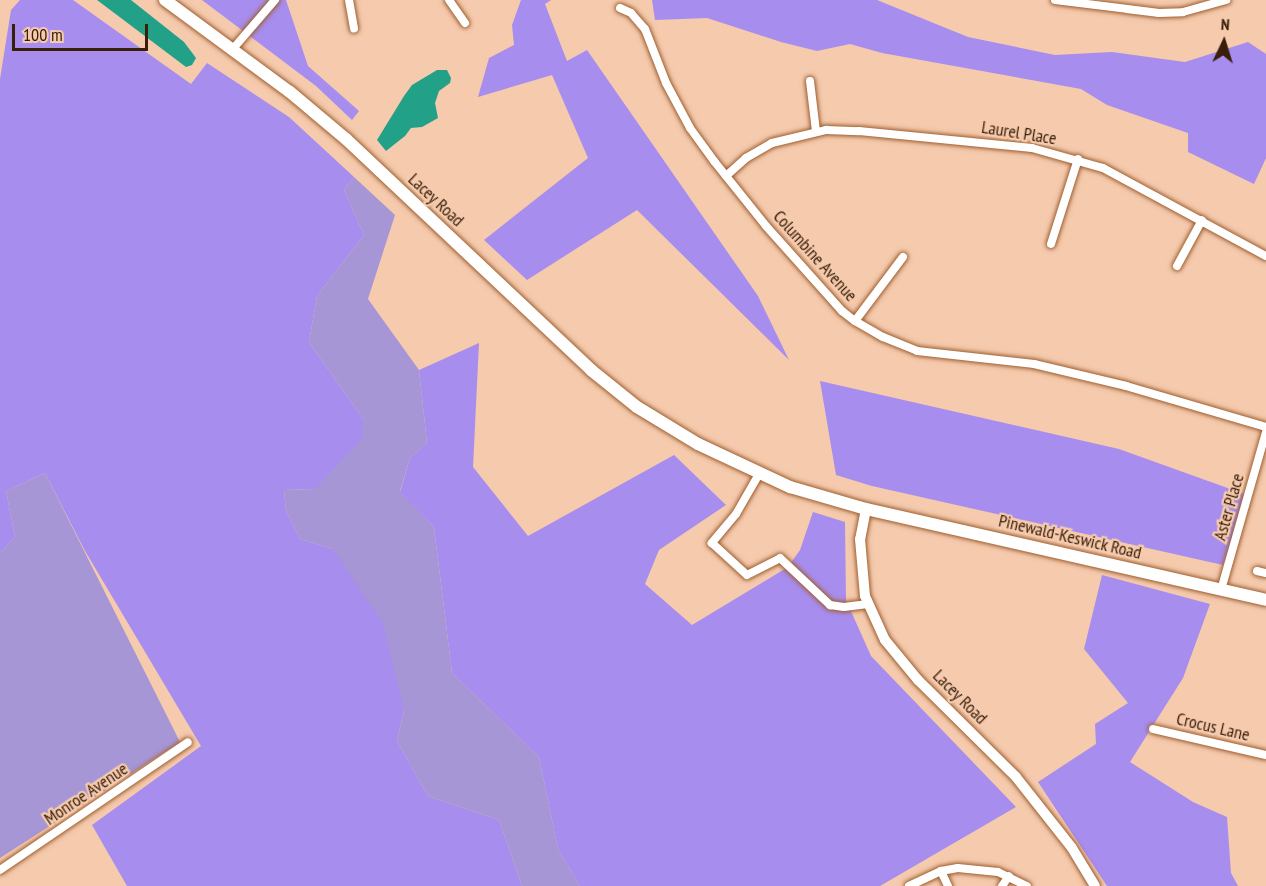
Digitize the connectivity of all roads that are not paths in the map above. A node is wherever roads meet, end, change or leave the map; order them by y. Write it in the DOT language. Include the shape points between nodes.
graph roads {
  1 [pos="165,0"];
  2 [pos="275,0"];
  3 [pos="349,0"];
  4 [pos="449,0"];
  5 [pos="1055,0"];
  6 [pos="1226,0"];
  7 [pos="1096,3"];
  8 [pos="620,8"];
  9 [pos="465,23"];
  10 [pos="354,29"];
  11 [pos="232,50"];
  12 [pos="810,81"];
  13 [pos="816,132"];
  14 [pos="1078,159"];
  15 [pos="726,176"];
  16 [pos="1202,220"];
  17 [pos="1051,244"];
  18 [pos="1266,255"];
  19 [pos="903,257"];
  20 [pos="1177,266"];
  21 [pos="855,321"];
  22 [pos="1266,427"];
  23 [pos="1266,432"];
  24 [pos="759,474"];
  25 [pos="866,509"];
  26 [pos="1257,571"];
  27 [pos="1266,573"];
  28 [pos="1221,590"];
  29 [pos="1266,600"];
  30 [pos="868,604"];
  31 [pos="1153,729"];
  32 [pos="188,742"];
  33 [pos="1266,755"];
  34 [pos="0,870"];
  35 [pos="941,871"];
  36 [pos="1009,876"];
  37 [pos="909,886"];
  38 [pos="948,886"];
  39 [pos="1002,886"];
  40 [pos="1027,886"];
  41 [pos="1095,886"];
  1 -- 11 [label="main road, Lacey Road"];
  2 -- 11 [label="street"];
  3 -- 10 [label="street"];
  4 -- 9 [label="street"];
  5 -- 7 [label="street"];
  6 -- 7 [label="street" via="1159,14"];
  8 -- 15 [label="street, Columbine Avenue" via="631,13 645,29 670,92 690,128"];
  11 -- 24 [label="main road, Lacey Road" via="346,140 591,370 637,407 677,432"];
  12 -- 13 [label="street"];
  13 -- 14 [label="street, Laurel Place" via="859,130 997,143"];
  13 -- 15 [label="street, Laurel Place" via="772,143"];
  14 -- 16 [label="street, Laurel Place"];
  14 -- 17 [label="street"];
  15 -- 21 [label="street, Columbine Avenue" via="819,286"];
  16 -- 18 [label="street, Laurel Place"];
  16 -- 20 [label="street"];
  19 -- 21 [label="street"];
  21 -- 22 [label="street, Columbine Avenue" via="917,351 1034,364"];
  23 -- 28 [label="street, Aster Place"];
  24 -- 25 [label="main road, Pinewald-Keswick Road"];
  24 -- 30 [label="street" via="736,514 712,543 747,575 780,558 830,604"];
  25 -- 28 [label="main road, Pinewald-Keswick Road"];
  25 -- 30 [label="main road, Lacey Road" via="860,539"];
  26 -- 27 [label="street"];
  28 -- 29 [label="main road, Pinewald-Keswick Road"];
  30 -- 41 [label="main road, Lacey Road" via="885,640 904,664 1016,777 1072,848"];
  31 -- 33 [label="street, Crocus Lane"];
  32 -- 34 [label="street, Monroe Avenue"];
  35 -- 36 [label="street" via="975,868"];
  35 -- 37 [label="street"];
  35 -- 38 [label="street"];
  36 -- 39 [label="street"];
  36 -- 40 [label="street"];
}
